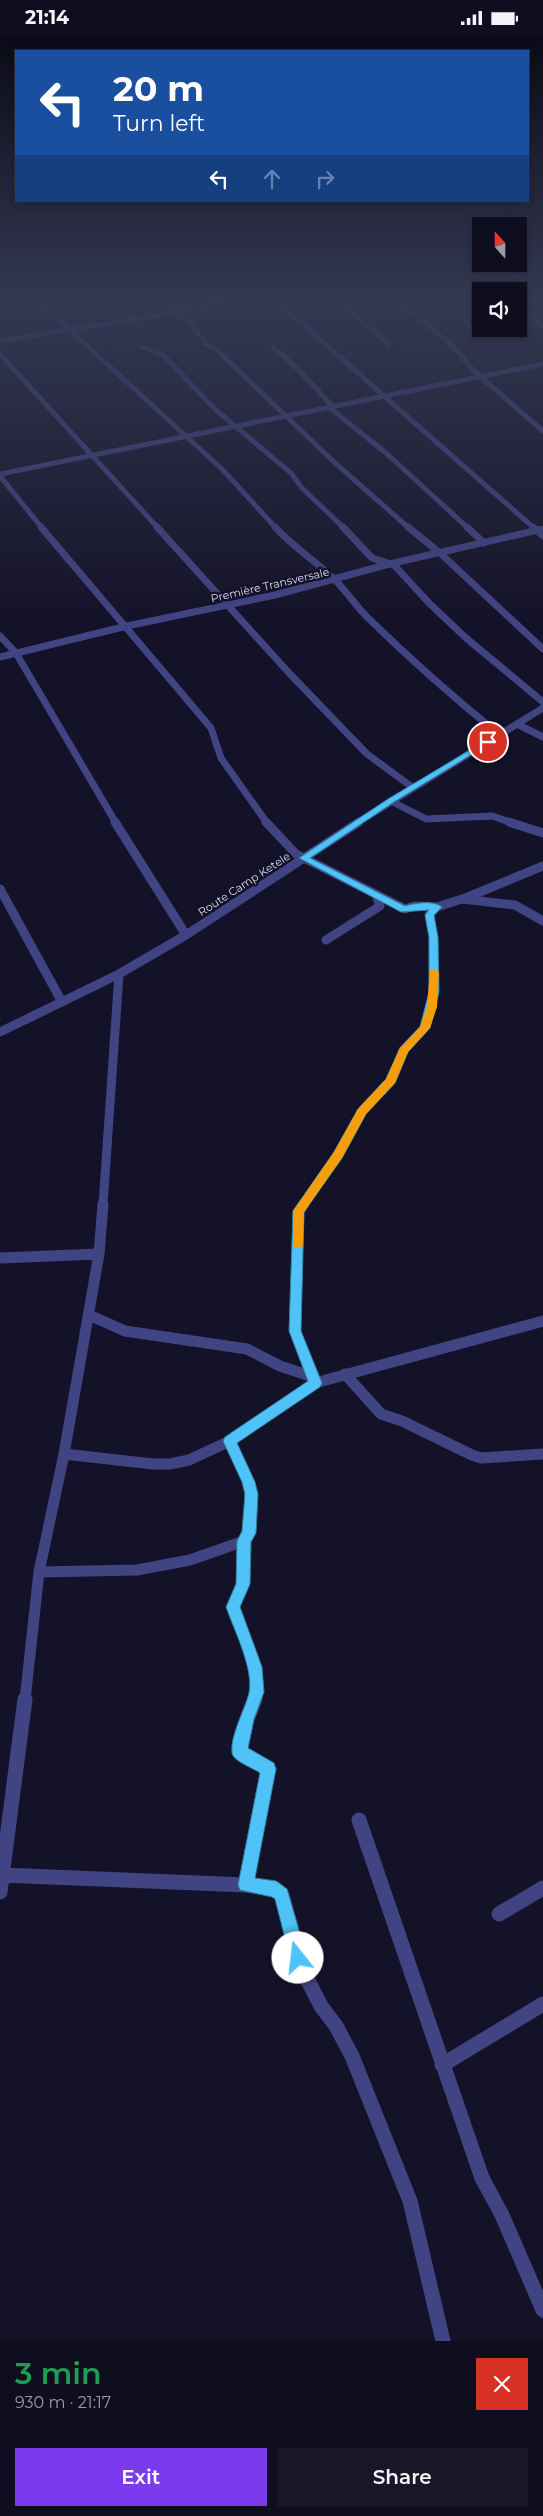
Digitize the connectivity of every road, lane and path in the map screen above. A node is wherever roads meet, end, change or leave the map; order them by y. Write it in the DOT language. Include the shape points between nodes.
graph roads {
  1 [pos="332,407"];
  2 [pos="49,408"];
  3 [pos="155,408"];
  4 [pos="214,408"];
  5 [pos="277,408"];
  6 [pos="329,408"];
  7 [pos="398,408"];
  8 [pos="517,408"];
  9 [pos="286,416"];
  10 [pos="237,427"];
  11 [pos="543,431"];
  12 [pos="188,438"];
  13 [pos="94,456"];
  14 [pos="0,475"];
  15 [pos="540,530"];
  16 [pos="543,537"];
  17 [pos="484,543"];
  18 [pos="440,553"];
  19 [pos="389,564"];
  20 [pos="335,580"];
  21 [pos="228,605"];
  22 [pos="127,626"];
  23 [pos="0,635"];
  24 [pos="543,649"];
  25 [pos="16,653"];
  26 [pos="0,657"];
  27 [pos="543,702"];
  28 [pos="543,708"];
  29 [pos="517,725"];
  30 [pos="500,735"];
  31 [pos="543,737"];
  32 [pos="412,787"];
  33 [pos="391,801"];
  34 [pos="543,833"];
  35 [pos="304,858"];
  36 [pos="543,866"];
  37 [pos="0,889"];
  38 [pos="376,893"];
  39 [pos="462,899"];
  40 [pos="437,907"];
  41 [pos="543,921"];
  42 [pos="186,935"];
  43 [pos="326,940"];
  44 [pos="119,974"];
  45 [pos="62,1002"];
  46 [pos="0,1032"];
  47 [pos="99,1254"];
  48 [pos="0,1258"];
  49 [pos="89,1315"];
  50 [pos="543,1321"];
  51 [pos="345,1374"];
  52 [pos="314,1380"];
  53 [pos="230,1441"];
  54 [pos="64,1454"];
  55 [pos="543,1454"];
  56 [pos="244,1541"];
  57 [pos="39,1572"];
  58 [pos="359,1820"];
  59 [pos="3,1829"];
  60 [pos="2,1875"];
  61 [pos="246,1885"];
  62 [pos="543,1888"];
  63 [pos="0,1892"];
  64 [pos="499,1914"];
  65 [pos="543,2004"];
  66 [pos="442,2065"];
  67 [pos="543,2310"];
  68 [pos="443,2341"];
  1 -- 17 [label="street"];
  2 -- 13 [label="street"];
  3 -- 12 [label="street"];
  4 -- 10 [label="street"];
  5 -- 9 [label="street"];
  6 -- 9 [label="street"];
  7 -- 15 [label="street"];
  8 -- 11 [label="street"];
  9 -- 10 [label="street"];
  9 -- 18 [label="street" via="389,512"];
  10 -- 12 [label="street"];
  10 -- 19 [label="street" via="291,473 302,489 335,518 362,549 372,558"];
  12 -- 13 [label="street"];
  12 -- 20 [label="street" via="222,469 287,540"];
  13 -- 14 [label="street"];
  13 -- 21 [label="street"];
  14 -- 22 [label="street" via="83,579"];
  15 -- 16 [label="street"];
  15 -- 17 [label="street, Première Transversale"];
  17 -- 18 [label="street, Première Transversale"];
  18 -- 19 [label="street, Première Transversale"];
  18 -- 24 [label="street"];
  19 -- 20 [label="street, Première Transversale"];
  19 -- 27 [label="street" via="394,565 429,603 503,671"];
  20 -- 21 [label="street, Première Transversale"];
  20 -- 30 [label="street" via="384,633 454,698"];
  21 -- 22 [label="street, Première Transversale"];
  21 -- 32 [label="street" via="366,754"];
  22 -- 25 [label="street, Première Transversale"];
  22 -- 35 [label="street" via="211,728 220,758 271,829"];
  23 -- 25 [label="street"];
  25 -- 26 [label="street, Première Transversale"];
  25 -- 42 [label="street" via="90,783"];
  28 -- 29 [label="street, Route Camp Ketele"];
  29 -- 30 [label="street, Route Camp Ketele"];
  29 -- 31 [label="street"];
  30 -- 32 [label="street, Route Camp Ketele"];
  32 -- 33 [label="street, Route Camp Ketele"];
  33 -- 34 [label="street" via="426,819 492,816"];
  33 -- 35 [label="street, Route Camp Ketele"];
  35 -- 38 [label="street"];
  35 -- 42 [label="street, Route Camp Ketele"];
  36 -- 39 [label="street"];
  37 -- 45 [label="street"];
  38 -- 40 [label="street" via="405,909"];
  38 -- 43 [label="street" via="380,906"];
  39 -- 40 [label="street"];
  39 -- 41 [label="street" via="514,905"];
  40 -- 52 [label="street" via="430,915 434,992 424,1028 403,1050 391,1081 362,1111 338,1155 298,1211 295,1331"];
  42 -- 44 [label="street, Route Camp Ketele"];
  44 -- 45 [label="street, Route Camp Ketele"];
  44 -- 47 [label="street"];
  45 -- 46 [label="street, Route Camp Ketele"];
  47 -- 48 [label="street"];
  47 -- 49 [label="street"];
  49 -- 52 [label="street" via="125,1331 247,1349"];
  49 -- 54 [label="street"];
  50 -- 51 [label="street"];
  51 -- 52 [label="street"];
  51 -- 55 [label="street" via="381,1414 472,1455 482,1458"];
  52 -- 53 [label="street"];
  53 -- 54 [label="street" via="189,1460 170,1464"];
  53 -- 56 [label="street" via="252,1494 249,1533"];
  54 -- 57 [label="street"];
  56 -- 57 [label="street" via="190,1560 137,1570"];
  56 -- 61 [label="street" via="243,1584 233,1607 254,1667 257,1692 240,1752 268,1769"];
  57 -- 59 [label="street" via="36,1614"];
  58 -- 66 [label="street"];
  59 -- 60 [label="street"];
  60 -- 61 [label="street"];
  60 -- 63 [label="street"];
  61 -- 68 [label="street" via="276,1889 282,1895 302,1971 352,2056 410,2201"];
  62 -- 64 [label="street"];
  65 -- 66 [label="street"];
  66 -- 67 [label="street" via="482,2179 502,2215"];
}
